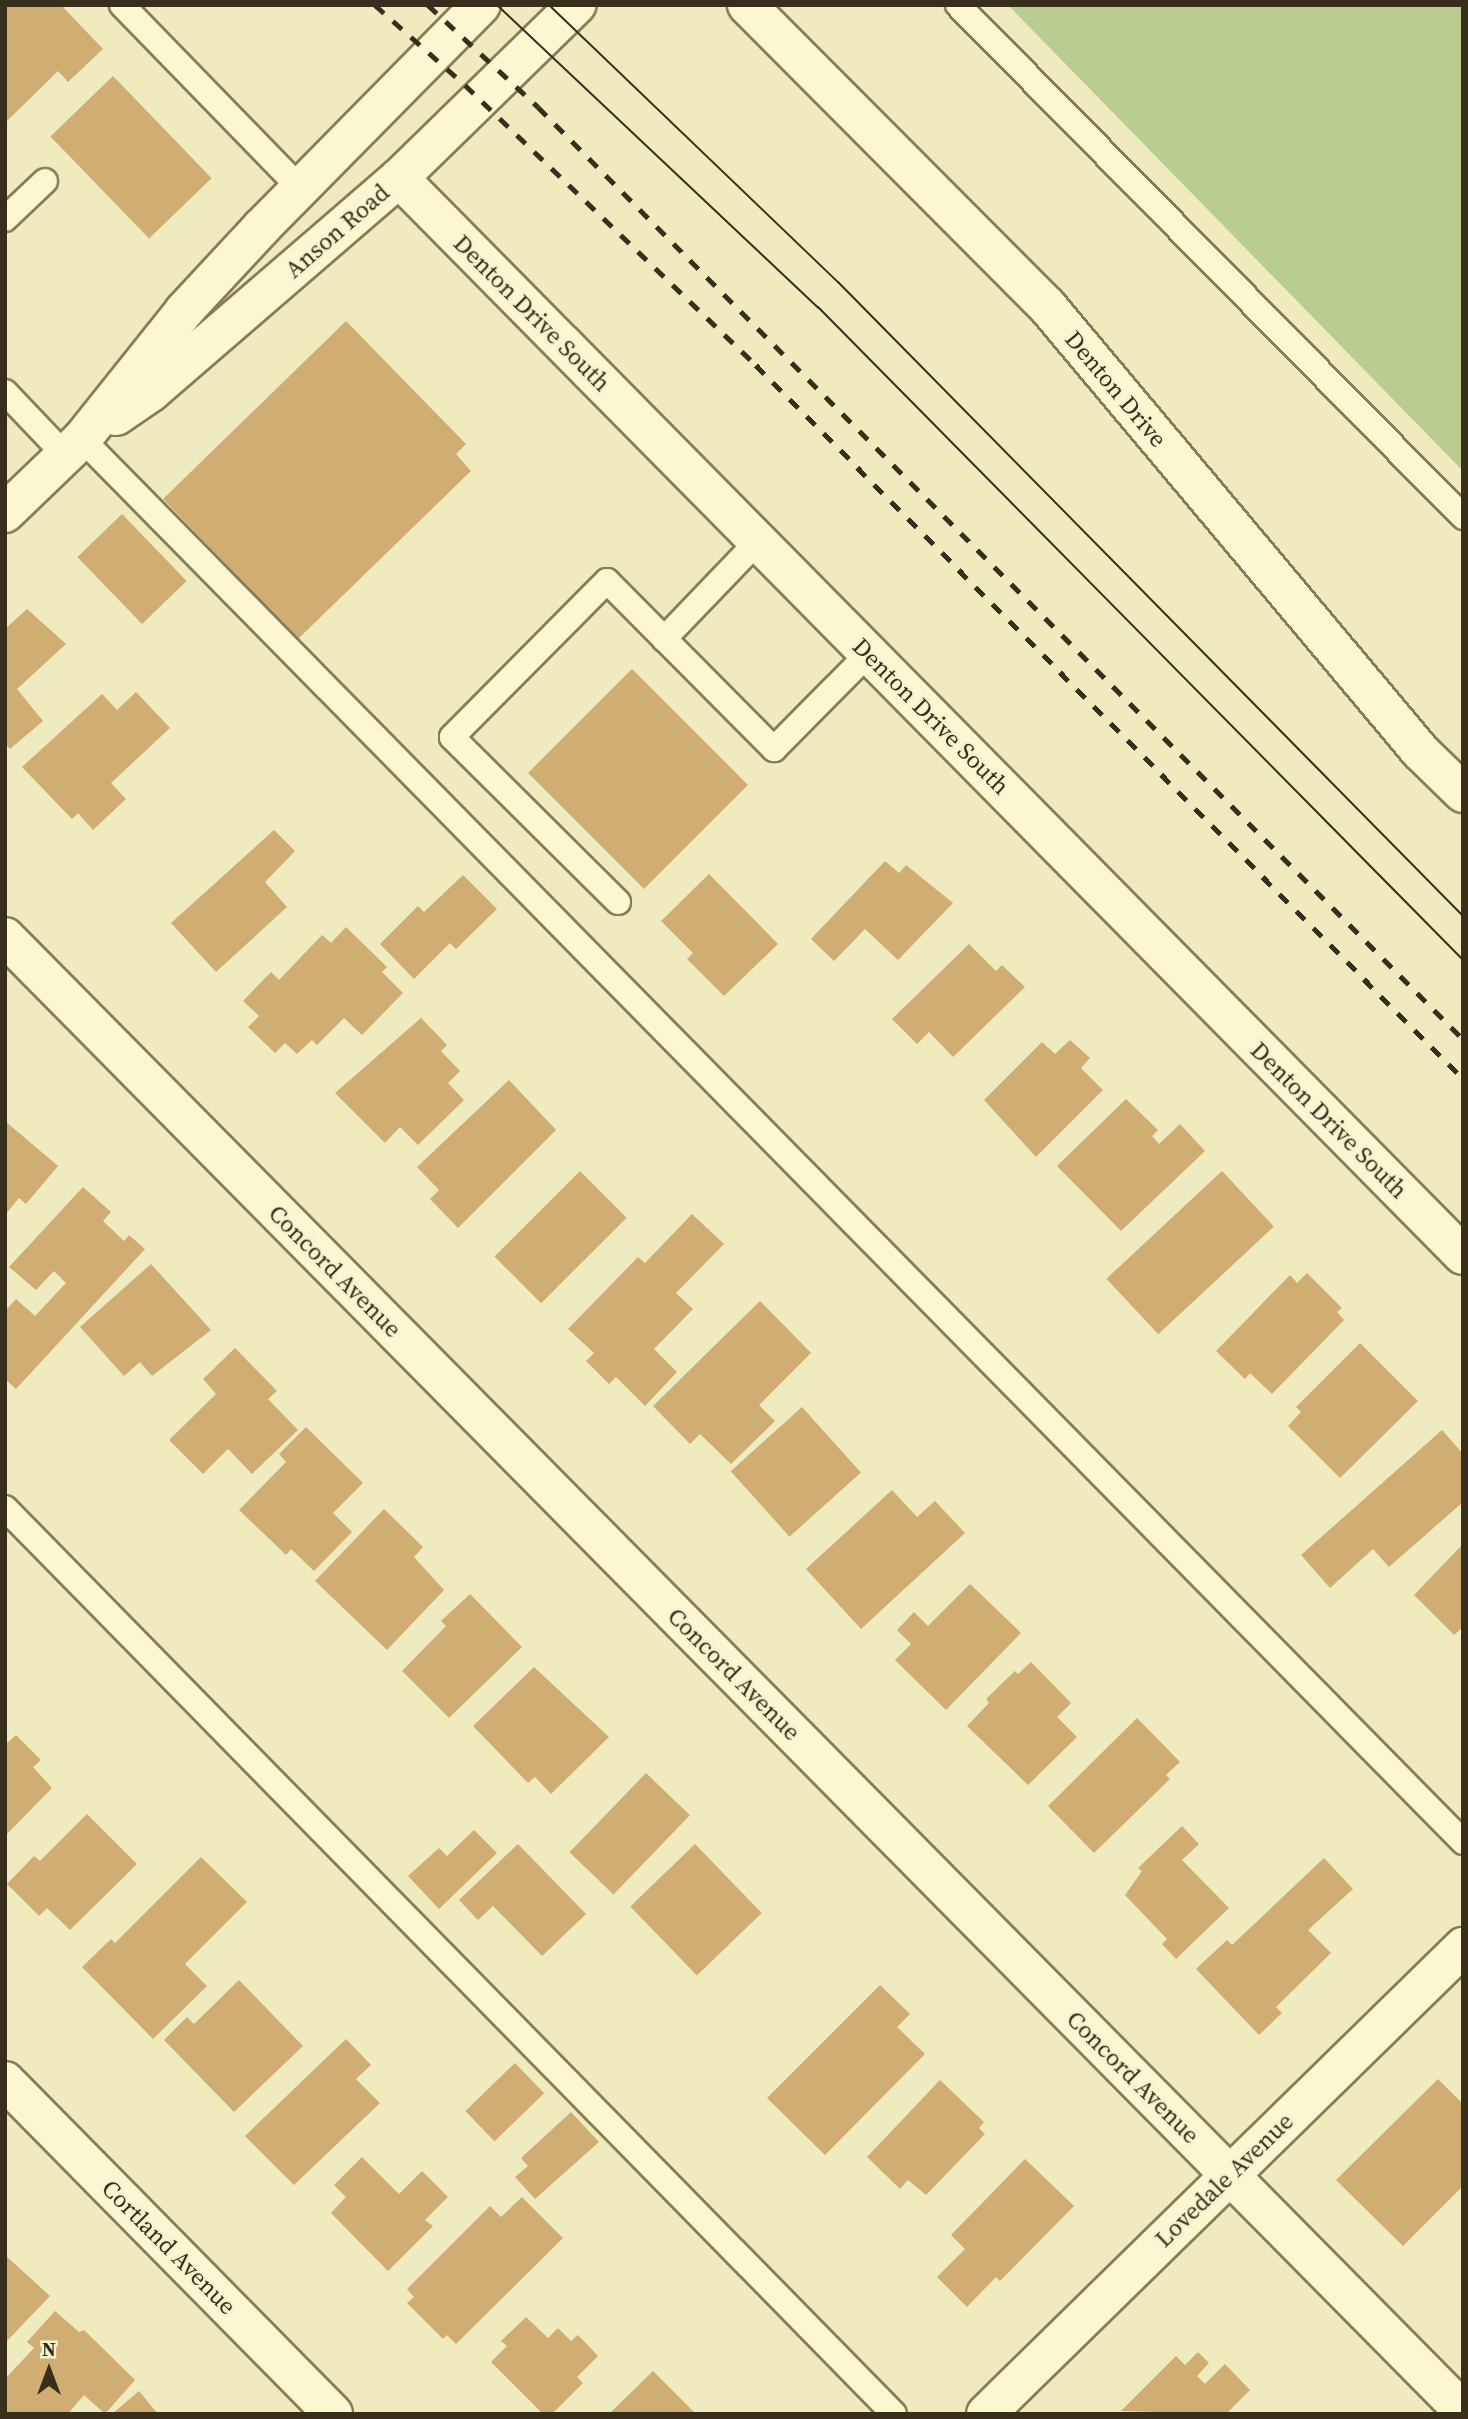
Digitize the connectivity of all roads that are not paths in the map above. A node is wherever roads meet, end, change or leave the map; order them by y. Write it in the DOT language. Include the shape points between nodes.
graph roads {
  1 [pos="122,5"];
  2 [pos="481,5"];
  3 [pos="576,5"];
  4 [pos="747,5"];
  5 [pos="958,5"];
  6 [pos="399,178"];
  7 [pos="45,181"];
  8 [pos="301,189"];
  9 [pos="5,219"];
  10 [pos="5,392"];
  11 [pos="73,447"];
  12 [pos="5,513"];
  13 [pos="1463,517"];
  14 [pos="758,541"];
  15 [pos="664,639"];
  16 [pos="869,653"];
  17 [pos="1463,793"];
  18 [pos="618,902"];
  19 [pos="5,937"];
  20 [pos="1463,1255"];
  21 [pos="5,1508"];
  22 [pos="1463,1842"];
  23 [pos="1463,1947"];
  24 [pos="5,2081"];
  25 [pos="1229,2176"];
  26 [pos="1463,2411"];
  27 [pos="333,2414"];
  28 [pos="894,2414"];
  29 [pos="986,2414"];
  1 -- 8 [label="lane"];
  2 -- 8 [label="street, Anson Road"];
  3 -- 6 [label="street, Anson Road"];
  4 -- 17 [label="street, Denton Drive" via="1047,306 1420,751"];
  5 -- 13 [label="lane"];
  6 -- 11 [label="street, Anson Road" via="151,392"];
  6 -- 14 [label="street, Denton Drive South"];
  7 -- 9 [label="lane"];
  8 -- 11 [label="street, Anson Road" via="184,311"];
  10 -- 11 [label="lane"];
  11 -- 12 [label="street, Anson Road"];
  11 -- 22 [label="lane"];
  14 -- 15 [label="lane"];
  14 -- 16 [label="street, Denton Drive South"];
  15 -- 16 [label="lane" via="774,749"];
  15 -- 18 [label="lane" via="607,581 452,737"];
  16 -- 20 [label="street, Denton Drive South"];
  19 -- 25 [label="street, Concord Avenue"];
  21 -- 28 [label="lane"];
  23 -- 25 [label="street, Lovedale Avenue"];
  24 -- 27 [label="street, Cortland Avenue"];
  25 -- 26 [label="street, Concord Avenue"];
  25 -- 29 [label="street, Lovedale Avenue"];
}
